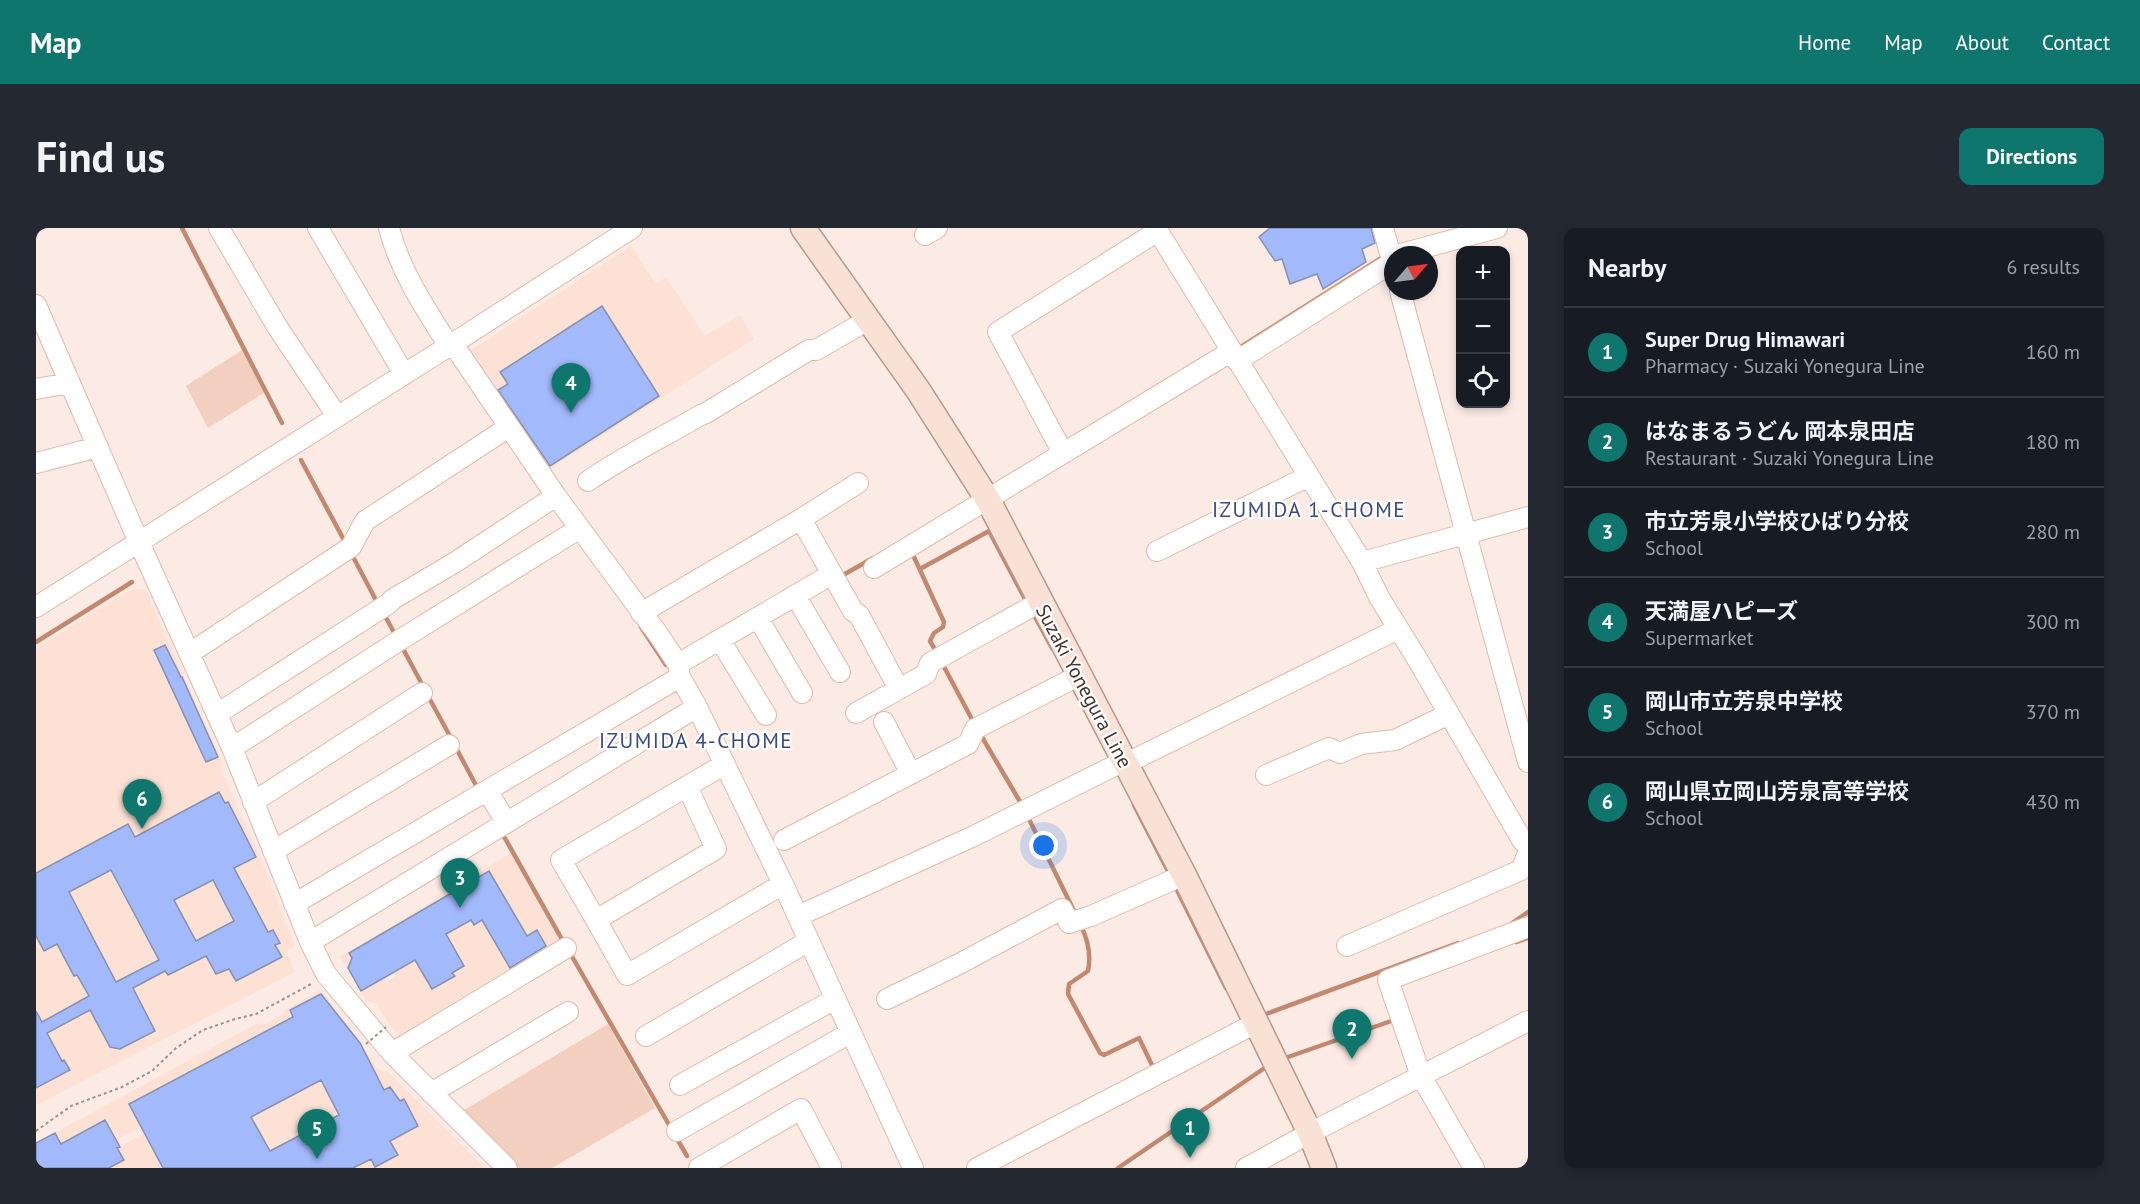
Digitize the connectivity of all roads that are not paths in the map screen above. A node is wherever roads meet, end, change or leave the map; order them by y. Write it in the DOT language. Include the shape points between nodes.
graph roads {
  1 [pos="219,228"];
  2 [pos="318,228"];
  3 [pos="389,228"];
  4 [pos="632,228"];
  5 [pos="803,228"];
  6 [pos="1383,228"];
  7 [pos="1497,228"];
  8 [pos="1154,232"];
  9 [pos="1389,246"];
  10 [pos="1437,246"];
  11 [pos="1384,264"];
  12 [pos="1402,300"];
  13 [pos="36,305"];
  14 [pos="868,320"];
  15 [pos="451,345"];
  16 [pos="1231,355"];
  17 [pos="404,374"];
  18 [pos="70,383"];
  19 [pos="36,389"];
  20 [pos="337,416"];
  21 [pos="506,429"];
  22 [pos="98,447"];
  23 [pos="1061,450"];
  24 [pos="36,463"];
  25 [pos="1304,479"];
  26 [pos="588,481"];
  27 [pos="858,483"];
  28 [pos="554,498"];
  29 [pos="988,500"];
  30 [pos="1528,517"];
  31 [pos="801,519"];
  32 [pos="572,533"];
  33 [pos="1465,534"];
  34 [pos="138,540"];
  35 [pos="1157,551"];
  36 [pos="1362,562"];
  37 [pos="874,568"];
  38 [pos="834,578"];
  39 [pos="798,600"];
  40 [pos="1040,602"];
  41 [pos="36,607"];
  42 [pos="642,613"];
  43 [pos="760,622"];
  44 [pos="1394,631"];
  45 [pos="724,646"];
  46 [pos="190,654"];
  47 [pos="679,671"];
  48 [pos="840,672"];
  49 [pos="1078,676"];
  50 [pos="899,689"];
  51 [pos="422,693"];
  52 [pos="802,693"];
  53 [pos="697,707"];
  54 [pos="856,712"];
  55 [pos="217,714"];
  56 [pos="766,715"];
  57 [pos="1445,717"];
  58 [pos="884,722"];
  59 [pos="449,745"];
  60 [pos="232,748"];
  61 [pos="1528,762"];
  62 [pos="725,764"];
  63 [pos="1119,764"];
  64 [pos="911,774"];
  65 [pos="1266,776"];
  66 [pos="687,786"];
  67 [pos="483,794"];
  68 [pos="253,802"];
  69 [pos="501,825"];
  70 [pos="784,840"];
  71 [pos="273,852"];
  72 [pos="1528,852"];
  73 [pos="1176,879"];
  74 [pos="783,884"];
  75 [pos="294,904"];
  76 [pos="798,916"];
  77 [pos="596,920"];
  78 [pos="1528,927"];
  79 [pos="310,942"];
  80 [pos="805,944"];
  81 [pos="1347,945"];
  82 [pos="566,948"];
  83 [pos="887,999"];
  84 [pos="831,1001"];
  85 [pos="568,1012"];
  86 [pos="1528,1021"];
  87 [pos="1256,1023"];
  88 [pos="846,1035"];
  89 [pos="646,1036"];
  90 [pos="392,1053"];
  91 [pos="1421,1076"];
  92 [pos="680,1085"];
  93 [pos="431,1093"];
  94 [pos="677,1131"];
  95 [pos="1310,1133"];
  96 [pos="831,1166"];
  97 [pos="507,1168"];
  98 [pos="699,1168"];
  99 [pos="913,1168"];
  100 [pos="977,1168"];
  101 [pos="1246,1168"];
  102 [pos="1324,1168"];
  103 [pos="1474,1168"];
  1 -- 20 [label="street" via="278,328"];
  2 -- 17 [label="street"];
  3 -- 15 [label="street" via="398,258 416,293"];
  4 -- 15 [label="street"];
  5 -- 14 [label="main road, Suzaki Yonegura Line"];
  6 -- 9 [label="street"];
  7 -- 10 [label="street"];
  8 -- 16 [label="street"];
  8 -- 23 [label="street" via="998,332"];
  11 -- 16 [label="street"];
  12 -- 33 [label="street"];
  13 -- 18 [label="street"];
  14 -- 26 [label="street" via="816,350 809,350"];
  14 -- 29 [label="main road, Suzaki Yonegura Line"];
  15 -- 17 [label="street"];
  15 -- 21 [label="street"];
  16 -- 23 [label="street"];
  16 -- 25 [label="street"];
  17 -- 20 [label="street"];
  18 -- 19 [label="street"];
  18 -- 22 [label="street"];
  20 -- 34 [label="street"];
  21 -- 28 [label="street"];
  21 -- 46 [label="street" via="365,521 351,547"];
  22 -- 24 [label="street"];
  22 -- 34 [label="street"];
  23 -- 29 [label="street"];
  25 -- 35 [label="street"];
  25 -- 36 [label="street"];
  27 -- 31 [label="street"];
  28 -- 42 [label="street"];
  28 -- 55 [label="street"];
  29 -- 37 [label="street"];
  29 -- 40 [label="main road, Suzaki Yonegura Line"];
  30 -- 33 [label="street"];
  31 -- 38 [label="street"];
  31 -- 42 [label="street"];
  32 -- 60 [label="street"];
  33 -- 36 [label="street"];
  33 -- 61 [label="street"];
  34 -- 41 [label="street"];
  34 -- 46 [label="street"];
  36 -- 44 [label="street"];
  38 -- 39 [label="street"];
  38 -- 50 [label="street"];
  39 -- 43 [label="street"];
  39 -- 48 [label="street"];
  40 -- 49 [label="main road, Suzaki Yonegura Line"];
  40 -- 50 [label="street" via="930,663 926,674"];
  42 -- 47 [label="street"];
  43 -- 45 [label="street"];
  43 -- 52 [label="street"];
  44 -- 57 [label="street"];
  44 -- 63 [label="street"];
  45 -- 47 [label="street"];
  45 -- 56 [label="street"];
  46 -- 55 [label="street"];
  47 -- 53 [label="street"];
  47 -- 67 [label="street"];
  49 -- 63 [label="main road, Suzaki Yonegura Line"];
  49 -- 64 [label="street" via="977,728 968,744"];
  50 -- 54 [label="street"];
  51 -- 68 [label="street"];
  53 -- 62 [label="street"];
  53 -- 69 [label="street"];
  55 -- 60 [label="street"];
  57 -- 65 [label="street" via="1395,740 1361,744 1340,753 1329,748"];
  57 -- 72 [label="street"];
  58 -- 64 [label="street"];
  59 -- 71 [label="street"];
  60 -- 68 [label="street"];
  62 -- 66 [label="street"];
  62 -- 74 [label="street"];
  63 -- 73 [label="main road, Suzaki Yonegura Line"];
  63 -- 76 [label="street"];
  64 -- 70 [label="street"];
  66 -- 77 [label="street" via="716,849"];
  66 -- 77 [label="street" via="561,860"];
  67 -- 69 [label="street"];
  67 -- 75 [label="street"];
  68 -- 71 [label="street"];
  69 -- 79 [label="street"];
  71 -- 75 [label="street"];
  72 -- 81 [label="street" via="1521,870"];
  73 -- 83 [label="street" via="1070,923 1062,909"];
  73 -- 87 [label="main road, Suzaki Yonegura Line"];
  74 -- 76 [label="street"];
  74 -- 77 [label="street" via="627,975"];
  75 -- 79 [label="street"];
  76 -- 80 [label="street"];
  78 -- 91 [label="street" via="1388,980"];
  79 -- 90 [label="street" via="326,974"];
  80 -- 84 [label="street"];
  80 -- 89 [label="street"];
  82 -- 90 [label="street"];
  84 -- 88 [label="street"];
  84 -- 92 [label="street"];
  85 -- 93 [label="street"];
  86 -- 91 [label="street"];
  87 -- 95 [label="main road, Suzaki Yonegura Line"];
  87 -- 100 [label="street"];
  88 -- 94 [label="street"];
  88 -- 99 [label="street"];
  90 -- 93 [label="street"];
  91 -- 95 [label="street"];
  91 -- 103 [label="street"];
  93 -- 97 [label="street"];
  95 -- 101 [label="street"];
  95 -- 102 [label="main road, Suzaki Yonegura Line"];
  96 -- 98 [label="street" via="801,1109"];
}
